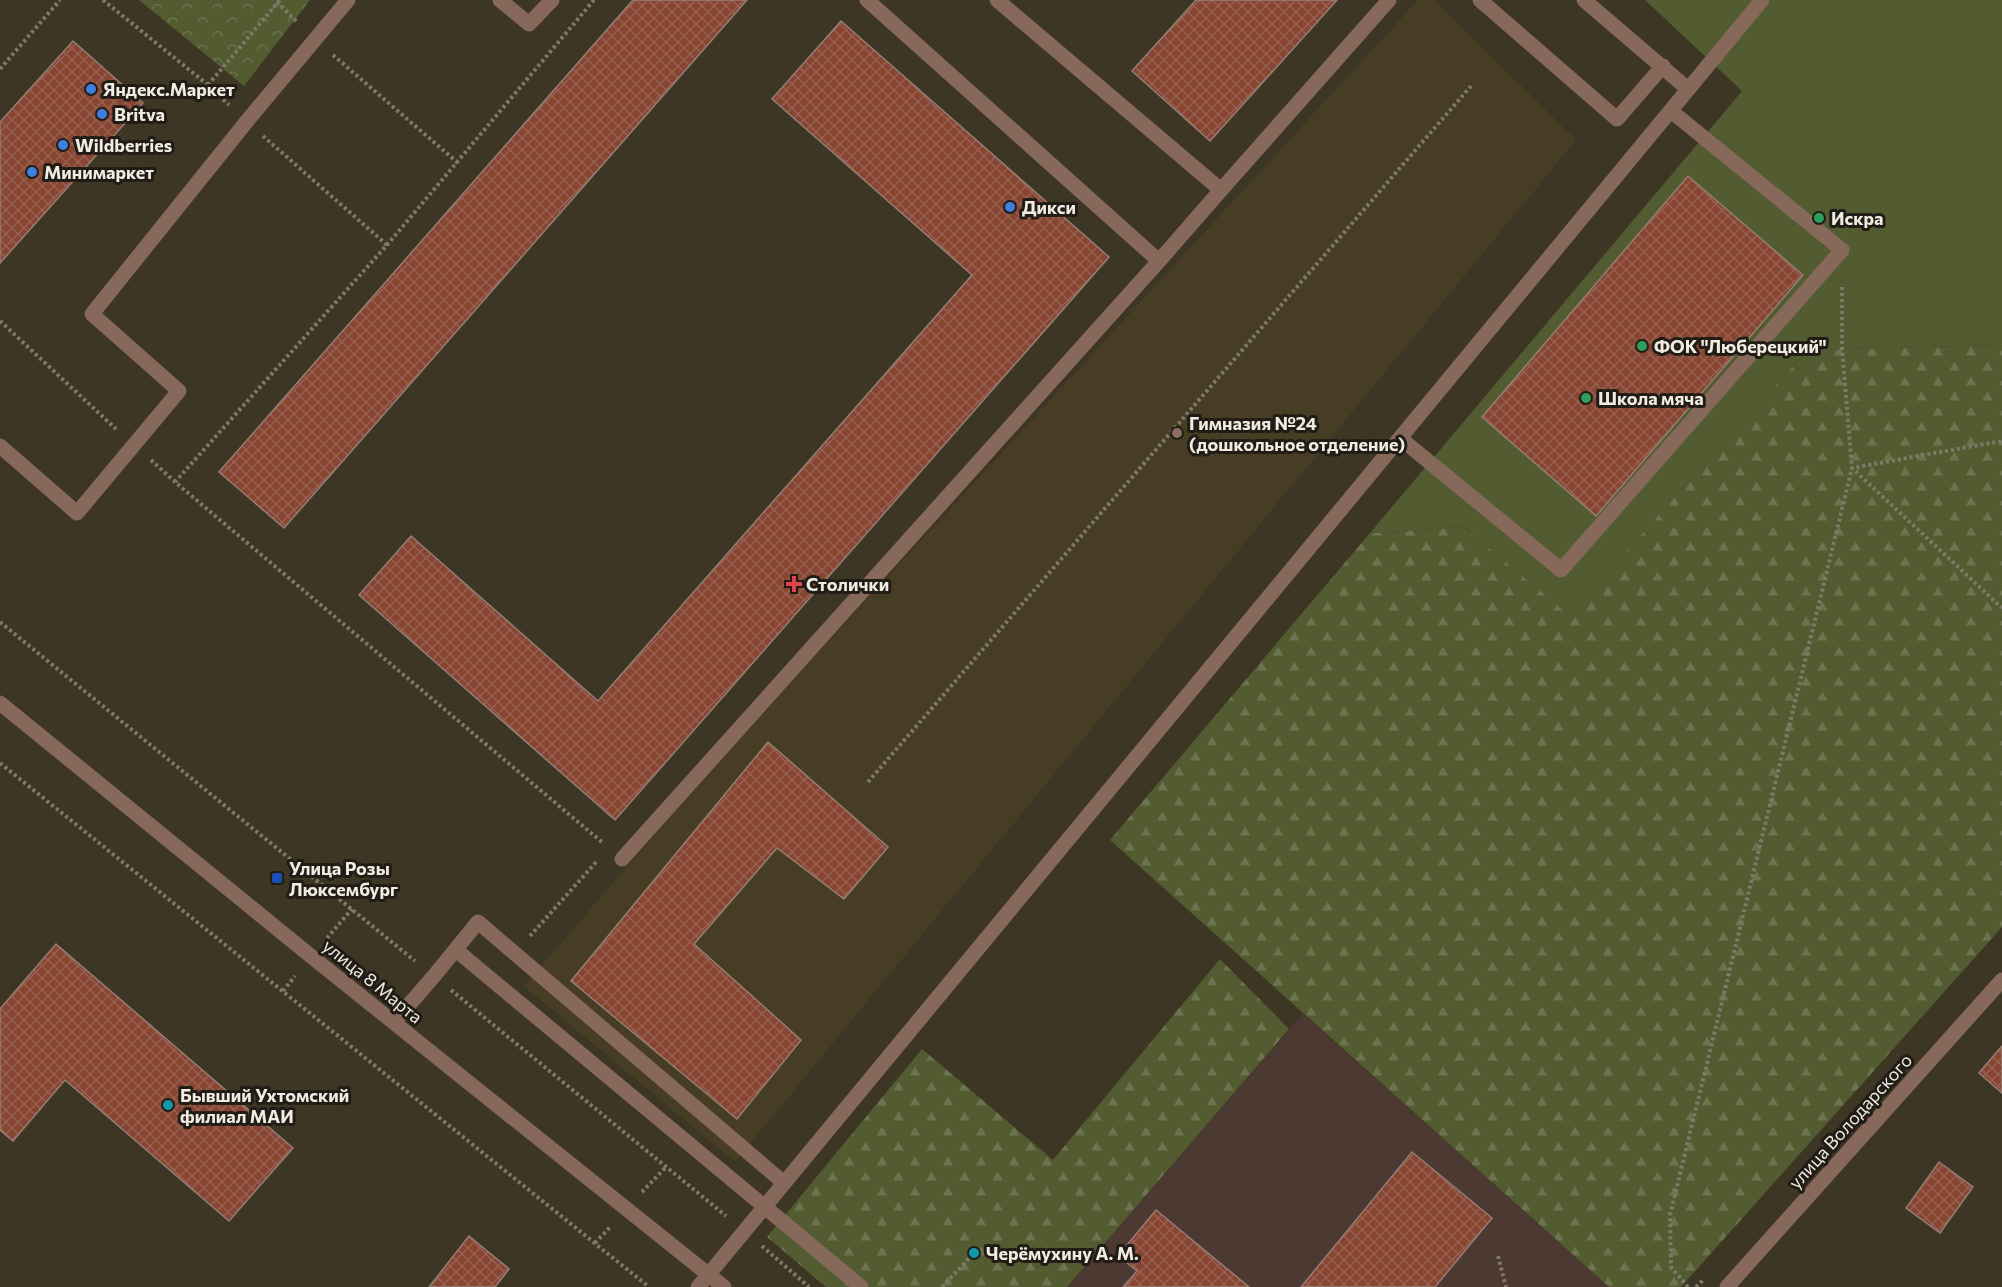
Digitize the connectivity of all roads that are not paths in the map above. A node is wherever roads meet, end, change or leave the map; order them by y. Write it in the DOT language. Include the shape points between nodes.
graph roads {
  1 [pos="348,0"];
  2 [pos="500,0"];
  3 [pos="552,0"];
  4 [pos="867,0"];
  5 [pos="997,0"];
  6 [pos="1389,0"];
  7 [pos="1480,0"];
  8 [pos="1584,0"];
  9 [pos="1762,0"];
  10 [pos="1663,66"];
  11 [pos="1688,89"];
  12 [pos="1671,111"];
  13 [pos="1221,190"];
  14 [pos="1159,261"];
  15 [pos="1400,438"];
  16 [pos="0,446"];
  17 [pos="0,703"];
  18 [pos="622,859"];
  19 [pos="456,950"];
  20 [pos="2002,980"];
  21 [pos="394,1022"];
  22 [pos="784,1184"];
  23 [pos="764,1207"];
  24 [pos="709,1274"];
  25 [pos="698,1287"];
  26 [pos="724,1287"];
  27 [pos="861,1287"];
  28 [pos="1728,1287"];
  1 -- 16 [label="street" via="92,314 179,391 77,513"];
  2 -- 3 [label="street" via="529,24"];
  4 -- 14 [label="street"];
  5 -- 13 [label="street"];
  6 -- 13 [label="street"];
  7 -- 10 [label="street" via="1617,119"];
  8 -- 10 [label="street"];
  9 -- 11 [label="street"];
  10 -- 11 [label="street"];
  11 -- 12 [label="street"];
  12 -- 15 [label="street"];
  12 -- 15 [label="street" via="1842,250 1561,570"];
  13 -- 14 [label="street"];
  14 -- 18 [label="street"];
  15 -- 22 [label="street"];
  17 -- 21 [label="street, улица 8 Марта"];
  19 -- 21 [label="street"];
  19 -- 22 [label="street" via="477,922"];
  19 -- 23 [label="street"];
  20 -- 28 [label="street, улица Володарского"];
  21 -- 24 [label="street, улица 8 Марта"];
  22 -- 23 [label="street"];
  23 -- 24 [label="street"];
  23 -- 27 [label="street"];
  24 -- 25 [label="street"];
  24 -- 26 [label="street, улица 8 Марта"];
}
